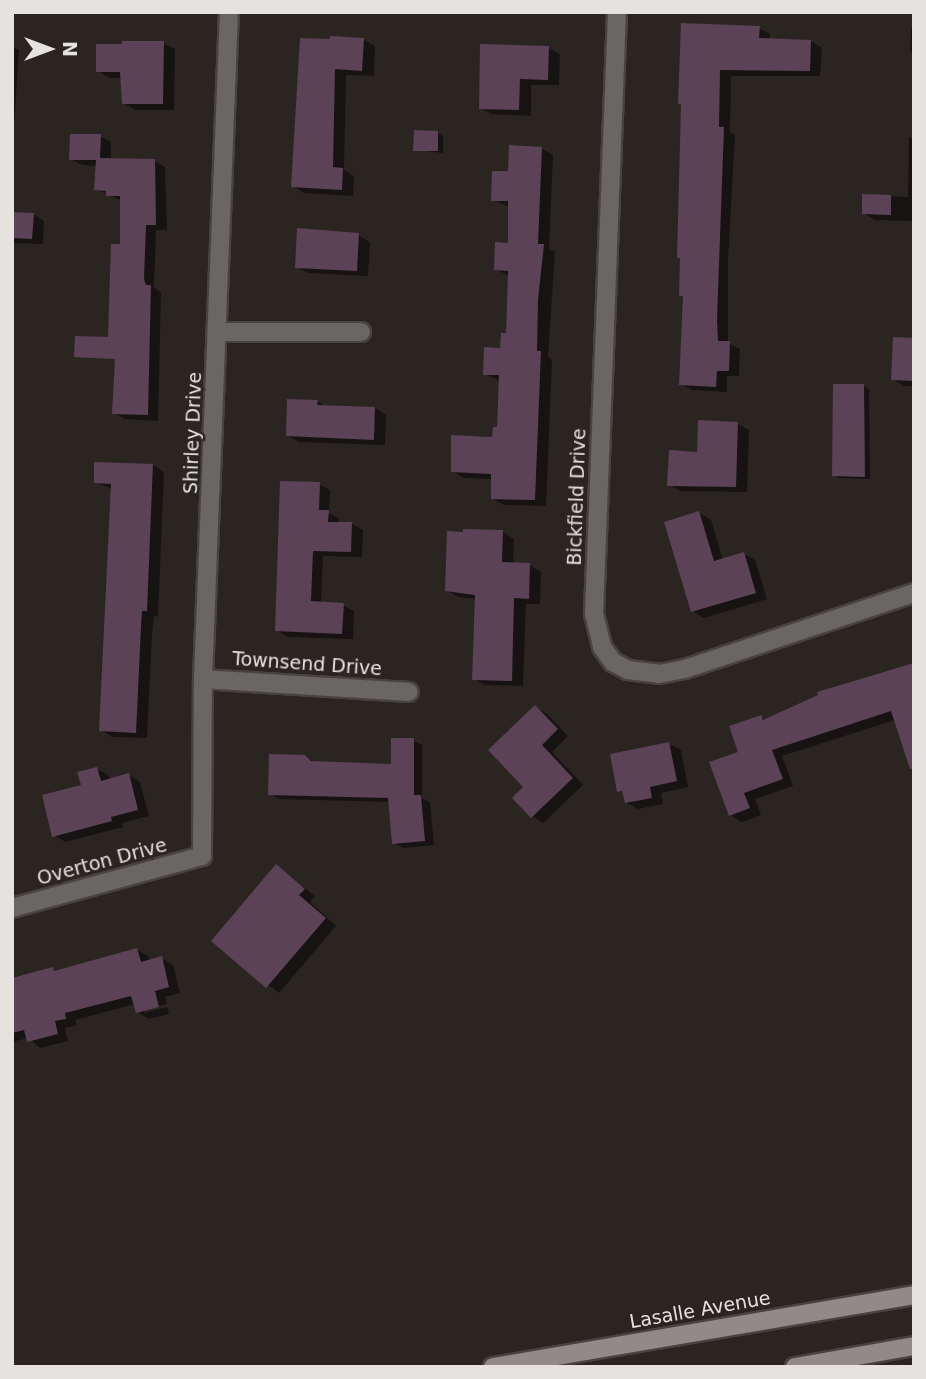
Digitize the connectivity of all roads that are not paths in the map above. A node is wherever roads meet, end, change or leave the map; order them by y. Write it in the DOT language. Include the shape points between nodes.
graph roads {
  1 [pos="229,12"];
  2 [pos="617,12"];
  3 [pos="218,332"];
  4 [pos="361,332"];
  5 [pos="914,593"];
  6 [pos="203,679"];
  7 [pos="408,692"];
  8 [pos="202,856"];
  9 [pos="12,908"];
  10 [pos="914,1295"];
  11 [pos="914,1346"];
  12 [pos="493,1367"];
  13 [pos="795,1367"];
  1 -- 3 [label="street, Shirley Drive"];
  2 -- 5 [label="street, Bickfield Drive" via="594,614 602,648 613,662 628,670 659,674"];
  3 -- 4 [label="street"];
  3 -- 6 [label="street, Shirley Drive"];
  6 -- 7 [label="street, Townsend Drive"];
  6 -- 8 [label="street, Shirley Drive"];
  8 -- 9 [label="street, Overton Drive"];
  10 -- 12 [label="main road, Lasalle Avenue"];
  11 -- 13 [label="main road"];
}
